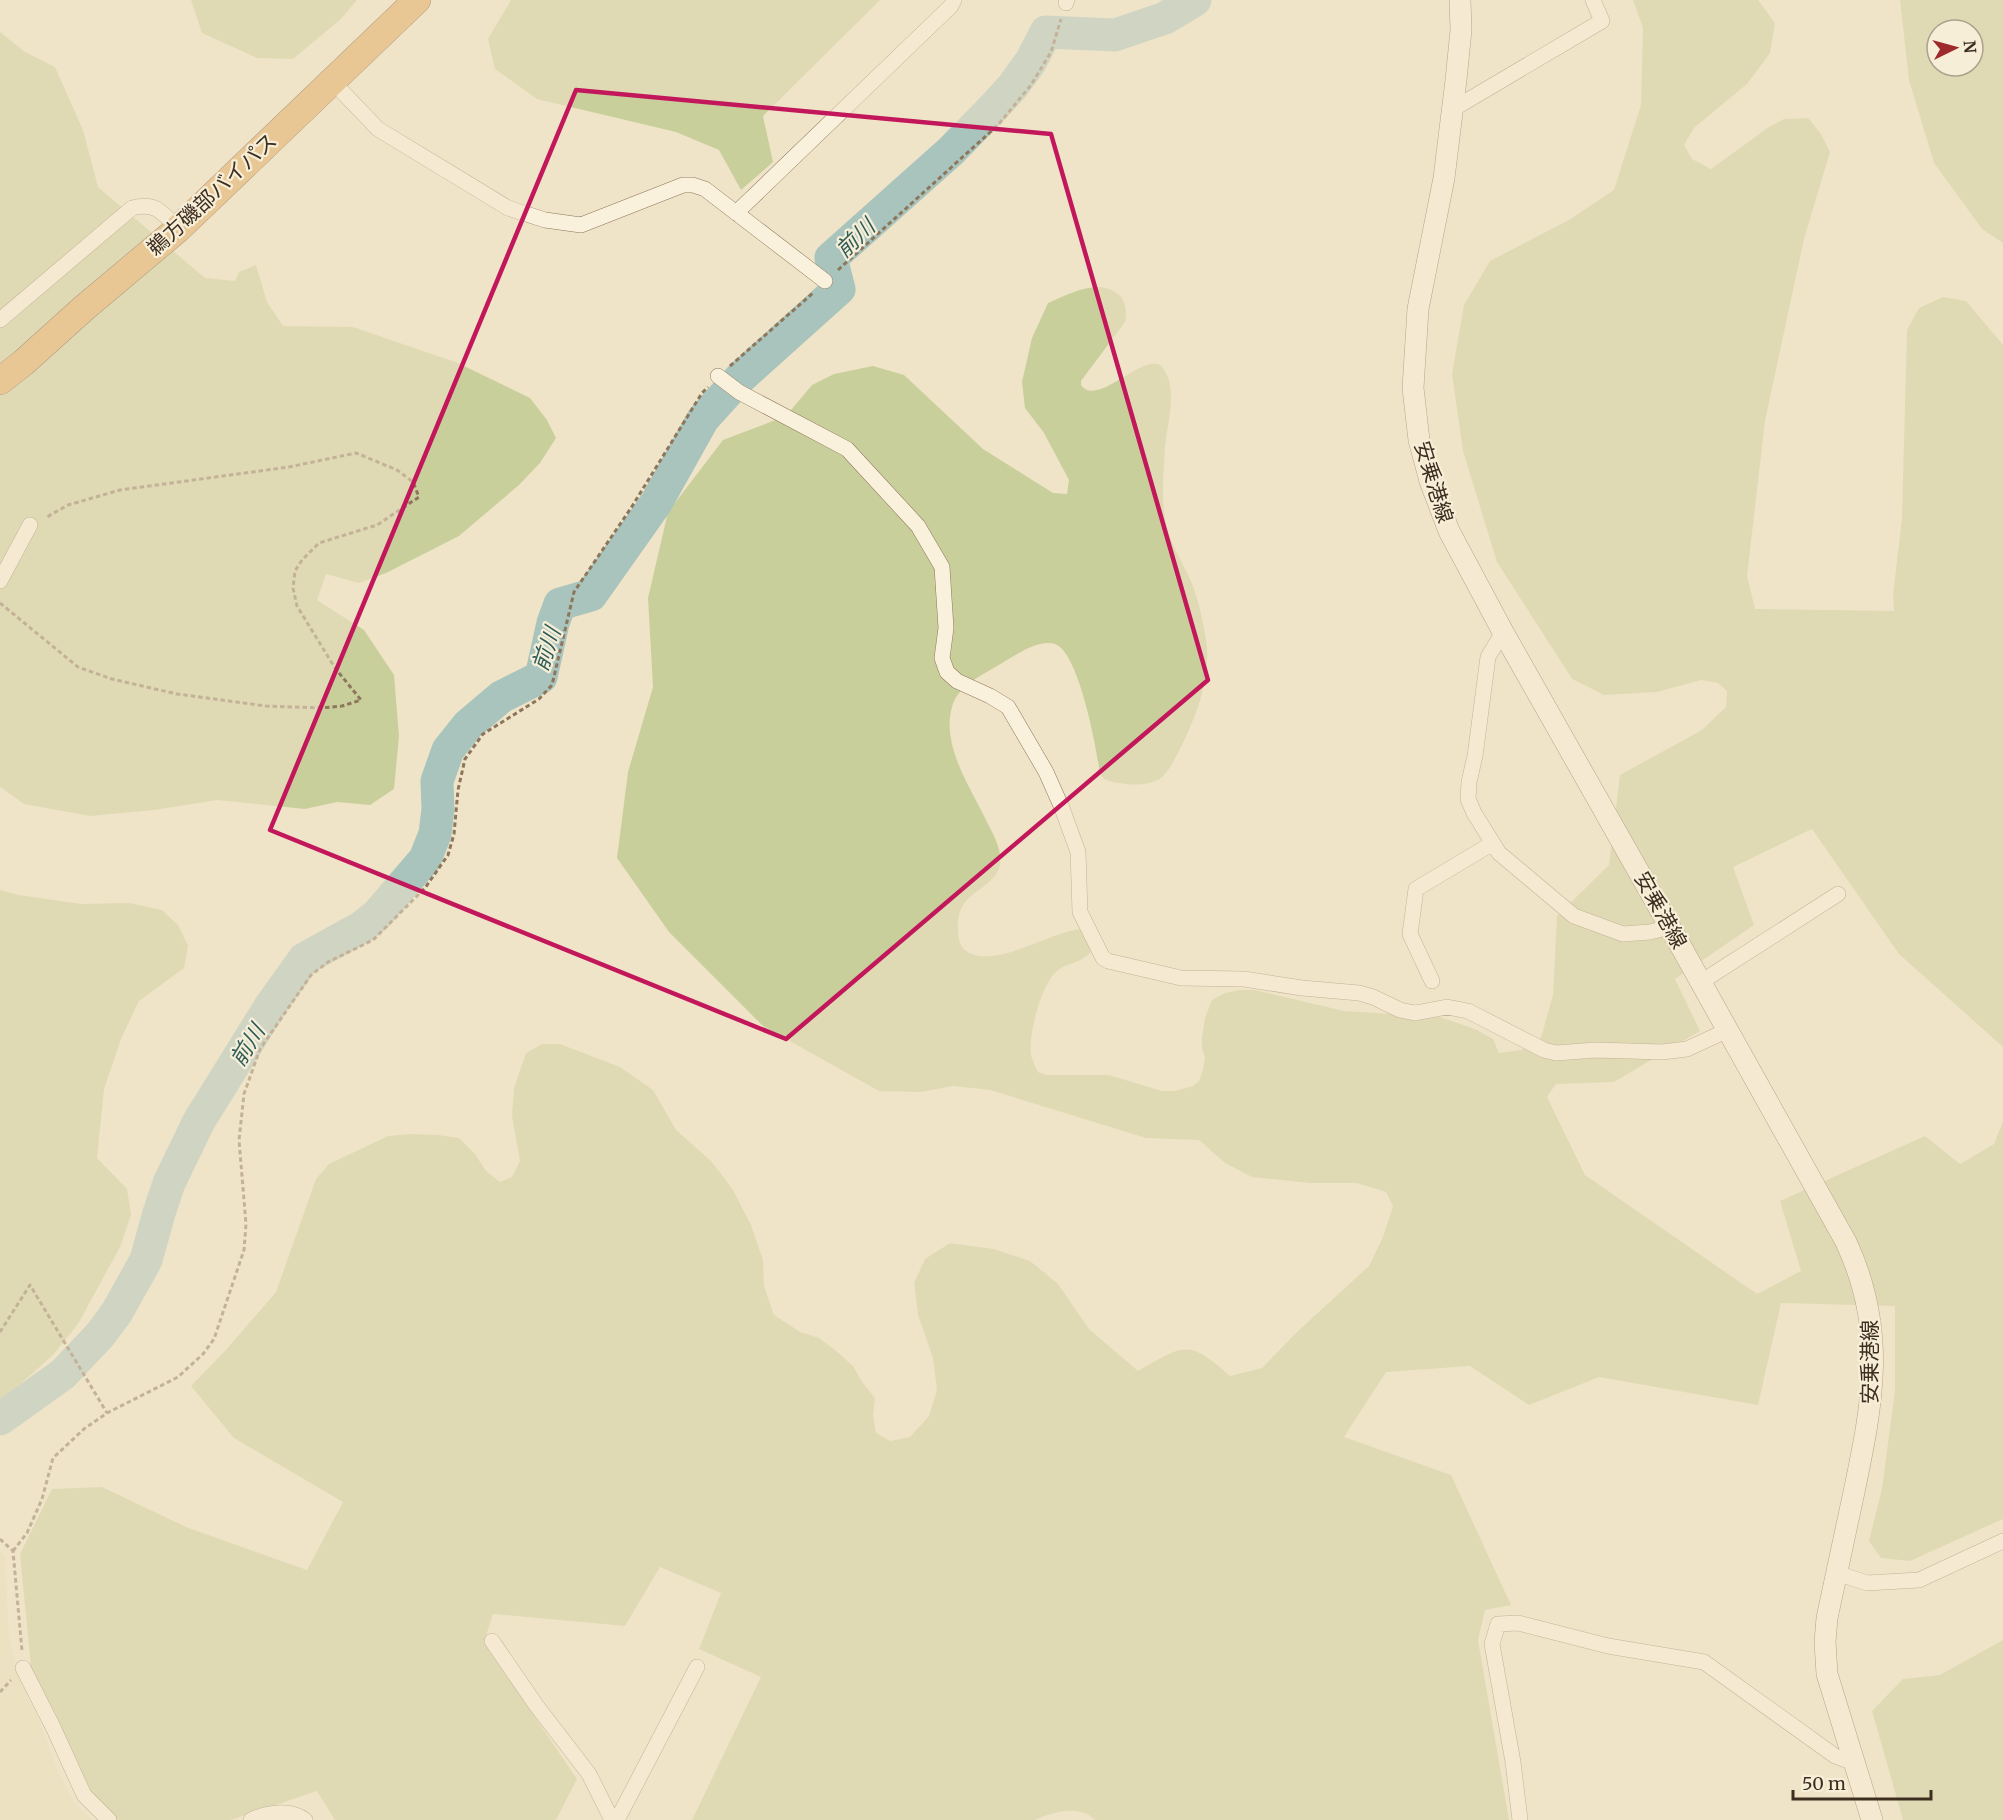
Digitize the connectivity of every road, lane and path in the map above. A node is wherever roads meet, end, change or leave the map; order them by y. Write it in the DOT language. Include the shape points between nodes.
graph roads {
  1 [pos="417,0"];
  2 [pos="954,0"];
  3 [pos="1460,0"];
  4 [pos="1593,0"];
  5 [pos="1066,1"];
  6 [pos="332,81"];
  7 [pos="1453,109"];
  8 [pos="736,213"];
  9 [pos="178,229"];
  10 [pos="843,266"];
  11 [pos="825,281"];
  12 [pos="0,320"];
  13 [pos="722,379"];
  14 [pos="0,381"];
  15 [pos="30,525"];
  16 [pos="0,581"];
  17 [pos="0,603"];
  18 [pos="1503,632"];
  19 [pos="1493,843"];
  20 [pos="1838,894"];
  21 [pos="1670,927"];
  22 [pos="1432,981"];
  23 [pos="1701,982"];
  24 [pos="1728,1030"];
  25 [pos="0,1332"];
  26 [pos="107,1413"];
  27 [pos="0,1539"];
  28 [pos="2003,1541"];
  29 [pos="13,1551"];
  30 [pos="1836,1573"];
  31 [pos="492,1641"];
  32 [pos="697,1667"];
  33 [pos="23,1668"];
  34 [pos="1854,1762"];
  35 [pos="109,1820"];
  36 [pos="251,1820"];
  37 [pos="305,1820"];
  38 [pos="612,1820"];
  39 [pos="617,1820"];
  40 [pos="1520,1820"];
  41 [pos="1872,1820"];
  1 -- 6 [label="highway, 鵜方磯部バイパス"];
  2 -- 8 [label="street"];
  3 -- 7 [label="main road, 安乗港線"];
  4 -- 7 [label="street" via="1602,21"];
  5 -- 10 [label="path" via="1051,52 1031,85 998,125"];
  6 -- 8 [label="street" via="378,129 508,208 545,220 581,225 683,185 705,189"];
  6 -- 9 [label="highway, 鵜方磯部バイパス"];
  7 -- 18 [label="main road, 安乗港線" via="1444,178 1418,309 1413,388 1419,440 1430,481 1449,531"];
  8 -- 11 [label="street"];
  9 -- 12 [label="street" via="159,209 145,205 132,208"];
  9 -- 14 [label="highway, 鵜方磯部バイパス"];
  11 -- 13 [label="path"];
  13 -- 24 [label="street" via="739,392 847,449 918,526 942,567 946,628 942,658 947,672 1008,708 1047,772 1078,852 1080,912 1103,958 1181,978 1244,979 1359,993 1415,1013 1459,1008 1556,1053 1687,1049"];
  13 -- 26 [label="path" via="702,393 574,592 552,685 539,699 483,734 465,759 448,855 425,888 373,940 310,975 260,1049 244,1094 239,1140 246,1224 244,1250 214,1339 178,1377"];
  15 -- 16 [label="street"];
  15 -- 17 [label="path" via="68,506 120,490 289,467 356,453 397,470 413,482 419,497 377,525 319,543 296,571 293,588 297,606 360,700 342,706 266,706 177,694 112,679 78,667"];
  18 -- 19 [label="street" via="1488,657 1468,799"];
  18 -- 21 [label="main road, 安乗港線"];
  19 -- 21 [label="street" via="1499,853 1574,916 1623,934"];
  19 -- 22 [label="street" via="1416,889 1410,934"];
  20 -- 23 [label="street"];
  21 -- 23 [label="main road, 安乗港線"];
  23 -- 24 [label="main road, 安乗港線"];
  24 -- 30 [label="main road, 安乗港線" via="1846,1242 1865,1291 1873,1346 1869,1421"];
  25 -- 26 [label="path" via="30,1285"];
  26 -- 29 [label="path" via="53,1458 38,1508 27,1533"];
  27 -- 29 [label="path"];
  28 -- 30 [label="street" via="1918,1580 1867,1583"];
  29 -- 33 [label="path"];
  30 -- 34 [label="main road, 安乗港線" via="1827,1618 1827,1674"];
  31 -- 38 [label="street" via="589,1774"];
  32 -- 39 [label="street"];
  33 -- 35 [label="street" via="84,1795"];
  34 -- 40 [label="street" via="1835,1755 1704,1662 1608,1646 1518,1623 1498,1624 1492,1644 1514,1762"];
  34 -- 41 [label="main road, 安乗港線"];
  36 -- 37 [label="street" via="265,1813 297,1814"];
}
